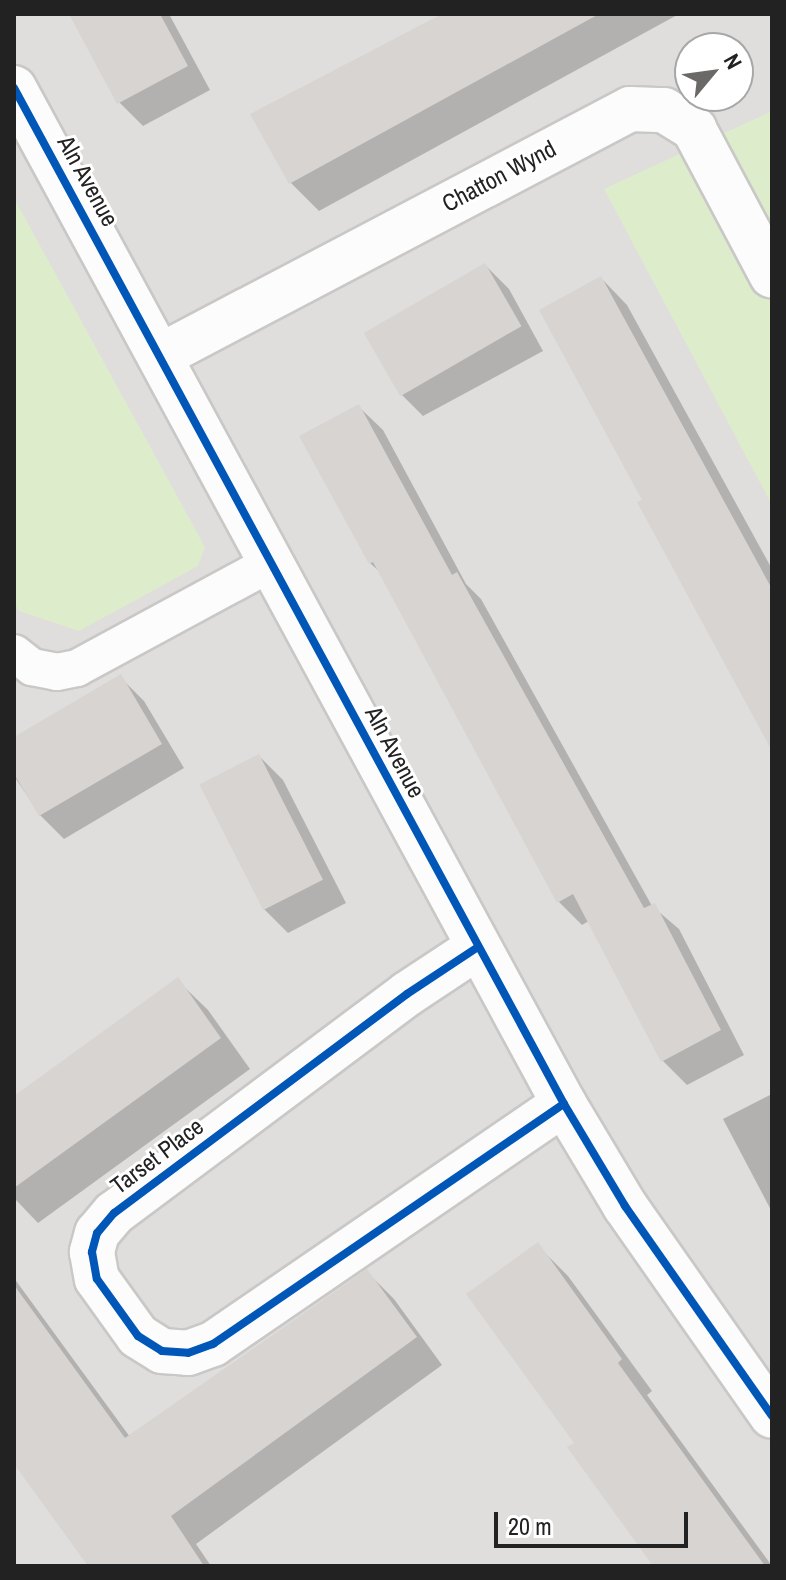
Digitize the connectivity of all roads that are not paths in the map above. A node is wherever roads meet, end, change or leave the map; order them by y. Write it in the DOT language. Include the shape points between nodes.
graph roads {
  1 [pos="20,113"];
  2 [pos="772,276"];
  3 [pos="160,356"];
  4 [pos="271,563"];
  5 [pos="14,653"];
  6 [pos="478,947"];
  7 [pos="564,1104"];
  8 [pos="772,1416"];
  1 -- 3 [label="street, Aln Avenue"];
  2 -- 3 [label="street, Chatton Wynd" via="694,129 664,110 630,109"];
  3 -- 4 [label="street, Aln Avenue"];
  4 -- 5 [label="lane" via="77,668 44,670"];
  4 -- 6 [label="street, Aln Avenue"];
  6 -- 7 [label="street, Aln Avenue"];
  6 -- 7 [label="street, Tarset Place" via="114,1213 97,1233 92,1252 97,1279 138,1336 162,1351 188,1353 213,1344"];
  7 -- 8 [label="street, Aln Avenue" via="625,1206"];
}
